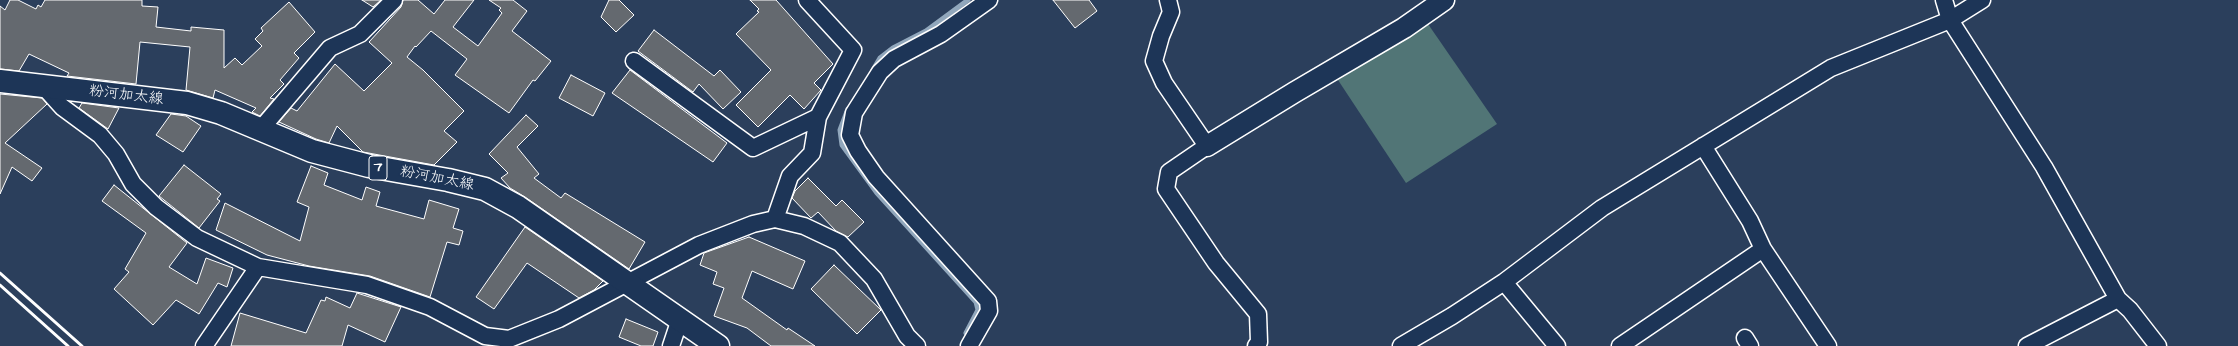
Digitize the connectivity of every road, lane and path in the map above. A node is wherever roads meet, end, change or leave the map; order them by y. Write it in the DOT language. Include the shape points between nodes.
graph roads {
  1 [pos="394,0"];
  2 [pos="807,0"];
  3 [pos="989,0"];
  4 [pos="1168,0"];
  5 [pos="1444,0"];
  6 [pos="1944,0"];
  7 [pos="1982,0"];
  8 [pos="1950,20"];
  9 [pos="634,62"];
  10 [pos="0,81"];
  11 [pos="44,87"];
  12 [pos="818,117"];
  13 [pos="260,130"];
  14 [pos="1207,146"];
  15 [pos="1703,146"];
  16 [pos="775,219"];
  17 [pos="1763,249"];
  18 [pos="258,267"];
  19 [pos="628,282"];
  20 [pos="1504,282"];
  21 [pos="2118,299"];
  22 [pos="680,319"];
  23 [pos="204,346"];
  24 [pos="671,346"];
  25 [pos="718,346"];
  26 [pos="917,346"];
  27 [pos="969,346"];
  28 [pos="1256,346"];
  29 [pos="1401,346"];
  30 [pos="1557,346"];
  31 [pos="1620,346"];
  32 [pos="1828,346"];
  33 [pos="2027,346"];
  34 [pos="2158,346"];
  1 -- 13 [label="street" via="360,34 330,48"];
  2 -- 12 [label="street" via="853,50"];
  3 -- 27 [label="street" via="941,34 894,60 880,72 854,113 850,135 876,176 988,301 989,311"];
  4 -- 14 [label="street" via="1171,12 1154,61 1164,83"];
  5 -- 14 [label="street" via="1404,28"];
  6 -- 8 [label="street"];
  7 -- 8 [label="street"];
  8 -- 15 [label="street" via="1831,68"];
  8 -- 21 [label="street" via="2044,167"];
  9 -- 12 [label="street" via="753,148"];
  10 -- 11 [label="main road, 粉河加太線 / 7"];
  11 -- 13 [label="main road, 粉河加太線 / 7" via="187,103 221,113"];
  11 -- 18 [label="street" via="62,107 100,135 116,154 133,184 156,207 197,238"];
  12 -- 16 [label="street" via="812,152 790,176"];
  13 -- 19 [label="main road, 粉河加太線 / 7" via="312,151 369,166 485,189 518,206"];
  14 -- 28 [label="street" via="1169,172 1166,189 1216,263 1258,314 1259,342"];
  15 -- 17 [label="street" via="1750,221"];
  15 -- 20 [label="street" via="1602,208"];
  16 -- 19 [label="street" via="753,224 699,245"];
  16 -- 26 [label="street" via="804,226 840,243 874,279 907,336"];
  17 -- 31 [label="street"];
  17 -- 32 [label="street"];
  18 -- 19 [label="street" via="367,285 430,307 485,336 509,339 560,319"];
  18 -- 23 [label="street"];
  19 -- 22 [label="main road, 粉河加太線 / 7"];
  20 -- 29 [label="street"];
  20 -- 30 [label="street"];
  21 -- 33 [label="street"];
  21 -- 34 [label="street" via="2130,310"];
  22 -- 24 [label="street"];
  22 -- 25 [label="main road, 粉河加太線 / 7"];
}
